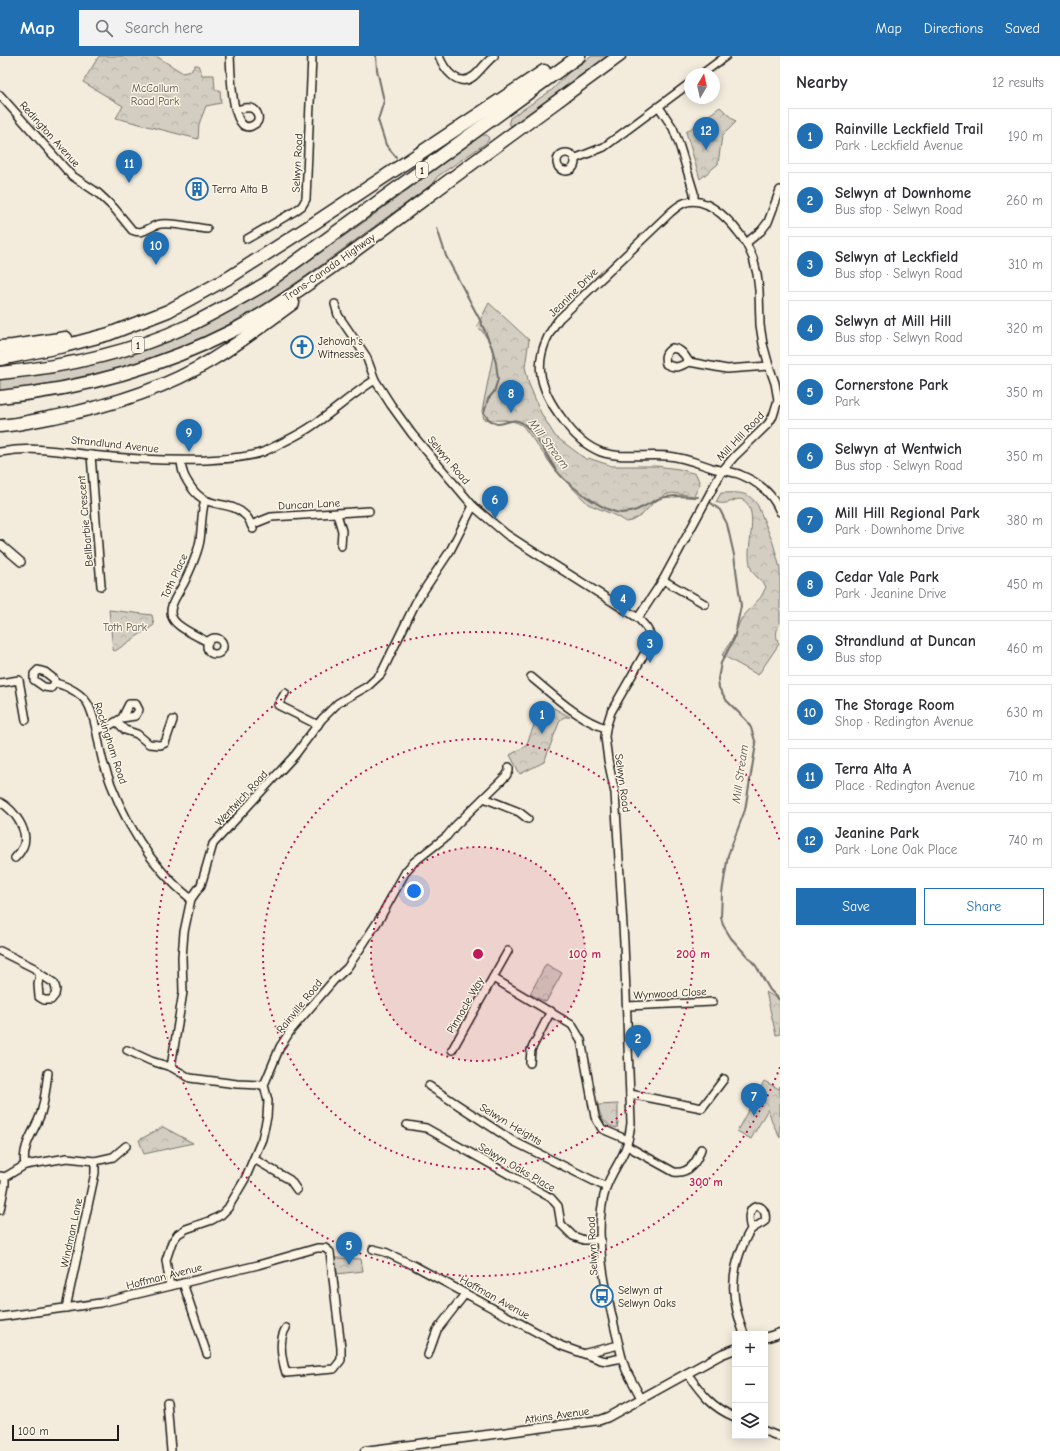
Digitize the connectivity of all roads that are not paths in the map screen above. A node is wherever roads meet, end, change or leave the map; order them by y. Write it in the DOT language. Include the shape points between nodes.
graph roads {
  1 [pos="230,56"];
  2 [pos="312,56"];
  3 [pos="440,56"];
  4 [pos="494,56"];
  5 [pos="567,56"];
  6 [pos="579,56"];
  7 [pos="619,56"];
  8 [pos="726,56"];
  9 [pos="710,68"];
  10 [pos="684,88"];
  11 [pos="0,95"];
  12 [pos="659,107"];
  13 [pos="236,110"];
  14 [pos="574,159"];
  15 [pos="780,190"];
  16 [pos="694,201"];
  17 [pos="208,229"];
  18 [pos="247,239"];
  19 [pos="746,243"];
  20 [pos="339,262"];
  21 [pos="202,293"];
  22 [pos="336,304"];
  23 [pos="0,347"];
  24 [pos="0,359"];
  25 [pos="689,362"];
  26 [pos="769,366"];
  27 [pos="0,373"];
  28 [pos="375,380"];
  29 [pos="779,394"];
  30 [pos="0,397"];
  31 [pos="65,414"];
  32 [pos="0,420"];
  33 [pos="0,426"];
  34 [pos="0,452"];
  35 [pos="91,455"];
  36 [pos="181,461"];
  37 [pos="722,471"];
  38 [pos="205,500"];
  39 [pos="473,506"];
  40 [pos="369,511"];
  41 [pos="780,512"];
  42 [pos="337,514"];
  43 [pos="0,544"];
  44 [pos="341,546"];
  45 [pos="21,562"];
  46 [pos="663,580"];
  47 [pos="101,586"];
  48 [pos="705,604"];
  49 [pos="638,618"];
  50 [pos="208,642"];
  51 [pos="531,677"];
  52 [pos="33,678"];
  53 [pos="19,680"];
  54 [pos="0,683"];
  55 [pos="55,683"];
  56 [pos="285,693"];
  57 [pos="26,720"];
  58 [pos="173,720"];
  59 [pos="318,725"];
  60 [pos="606,728"];
  61 [pos="96,730"];
  62 [pos="509,767"];
  63 [pos="484,798"];
  64 [pos="0,802"];
  65 [pos="528,819"];
  66 [pos="15,858"];
  67 [pos="191,899"];
  68 [pos="0,951"];
  69 [pos="508,951"];
  70 [pos="40,974"];
  71 [pos="493,978"];
  72 [pos="713,1002"];
  73 [pos="627,1006"];
  74 [pos="551,1011"];
  75 [pos="127,1050"];
  76 [pos="452,1050"];
  77 [pos="530,1063"];
  78 [pos="171,1067"];
  79 [pos="48,1073"];
  80 [pos="724,1079"];
  81 [pos="264,1085"];
  82 [pos="429,1086"];
  83 [pos="630,1094"];
  84 [pos="407,1125"];
  85 [pos="627,1143"];
  86 [pos="126,1146"];
  87 [pos="701,1149"];
  88 [pos="254,1159"];
  89 [pos="95,1161"];
  90 [pos="25,1165"];
  91 [pos="2,1177"];
  92 [pos="606,1187"];
  93 [pos="297,1190"];
  94 [pos="0,1210"];
  95 [pos="751,1229"];
  96 [pos="601,1240"];
  97 [pos="373,1249"];
  98 [pos="183,1283"];
  99 [pos="170,1286"];
  100 [pos="465,1294"];
  101 [pos="66,1308"];
  102 [pos="0,1317"];
  103 [pos="286,1328"];
  104 [pos="743,1331"];
  105 [pos="780,1333"];
  106 [pos="768,1337"];
  107 [pos="619,1345"];
  108 [pos="732,1350"];
  109 [pos="586,1353"];
  110 [pos="207,1354"];
  111 [pos="428,1356"];
  112 [pos="622,1358"];
  113 [pos="687,1374"];
  114 [pos="642,1398"];
  115 [pos="167,1402"];
  116 [pos="732,1417"];
  117 [pos="768,1432"];
  118 [pos="780,1437"];
  119 [pos="172,1451"];
  120 [pos="365,1451"];
  1 -- 13 [label="street"];
  2 -- 18 [label="street, Selwyn Road" via="306,198 302,206 295,211"];
  3 -- 4 [label="street" via="445,69 457,79 467,80 473,78"];
  5 -- 21 [label="highway" via="332,212"];
  6 -- 27 [label="highway, 1" via="265,284 226,307 187,326 91,359"];
  7 -- 20 [label="highway, Trans-Canada Highway / 1"];
  8 -- 9 [label="street"];
  10 -- 12 [label="street"];
  11 -- 17 [label="street, Redington Avenue" via="71,175 98,193 132,230 142,232 162,224"];
  12 -- 14 [label="street" via="604,147"];
  12 -- 16 [label="street" via="680,144"];
  15 -- 19 [label="street" via="768,222 762,231"];
  16 -- 19 [label="street" via="712,206 738,231"];
  16 -- 37 [label="street, Jeanine Drive" via="686,202 671,212 559,319 550,331 544,346 541,379 547,398 561,418 592,448 613,454 680,458"];
  19 -- 26 [label="street, Mill Hill Road" via="757,274 760,325"];
  20 -- 30 [label="highway, Trans-Canada Highway / 1" via="268,310 235,329 177,356 116,377 83,385"];
  20 -- 31 [label="highway" via="325,279 213,359 148,391 109,405"];
  21 -- 23 [label="highway" via="128,322 79,335"];
  21 -- 24 [label="highway" via="168,311 108,334"];
  22 -- 28 [label="street, Selwyn Road" via="338,316 366,356"];
  25 -- 26 [label="street" via="727,369"];
  26 -- 29 [label="street, Mill Hill Road"];
  28 -- 36 [label="street, Strandlund Avenue" via="308,428 261,452 220,459"];
  28 -- 39 [label="street, Selwyn Road" via="412,434"];
  29 -- 37 [label="street, Mill Hill Road" via="768,424"];
  31 -- 32 [label="highway"];
  31 -- 33 [label="highway"];
  34 -- 35 [label="street, Strandlund Avenue" via="36,448"];
  35 -- 36 [label="street, Strandlund Avenue"];
  35 -- 47 [label="street, Bellbarbie Crescent"];
  36 -- 38 [label="street" via="182,473 197,495"];
  37 -- 41 [label="street, Jeanine Drive" via="740,475 756,483 768,492"];
  37 -- 46 [label="street, Mill Hill Road"];
  38 -- 42 [label="street, Duncan Lane" via="241,511 247,516 252,527 271,517"];
  38 -- 50 [label="street, Toth Place" via="200,542 170,614 177,624"];
  39 -- 49 [label="street, Selwyn Road" via="506,534"];
  39 -- 59 [label="street, Wentwich Road" via="450,551 416,602 381,674 368,686 338,703"];
  40 -- 42 [label="street, Duncan Lane"];
  42 -- 44 [label="street" via="342,531"];
  43 -- 45 [label="street"];
  46 -- 48 [label="street"];
  46 -- 49 [label="street, Mill Hill Road"];
  49 -- 60 [label="street, Selwyn Road" via="650,634 647,649 611,712"];
  51 -- 60 [label="street" via="570,708 598,726"];
  52 -- 53 [label="street"];
  52 -- 55 [label="street, Rockingham Road" via="36,683 48,688"];
  52 -- 55 [label="street, Rockingham Road" via="36,671 41,671 52,676"];
  53 -- 54 [label="street"];
  53 -- 57 [label="street"];
  55 -- 61 [label="street, Rockingham Road" via="63,685 84,699 89,705"];
  56 -- 59 [label="street" via="278,705"];
  58 -- 61 [label="street" via="165,743 155,746 137,734 125,730 119,720"];
  59 -- 67 [label="street, Wentwich Road" via="295,755 213,844 201,885"];
  60 -- 73 [label="street, Selwyn Road" via="608,760 615,793"];
  61 -- 67 [label="street, Rockingham Road" via="103,761 128,820 153,862"];
  62 -- 63 [label="street, Rainville Road" via="506,776"];
  63 -- 65 [label="street" via="519,812"];
  63 -- 81 [label="street, Rainville Road" via="447,836 406,871 356,955 291,1030 280,1047"];
  64 -- 66 [label="street" via="18,819 25,836 23,847"];
  67 -- 78 [label="street, Wentwich Road" via="184,932 183,992"];
  68 -- 70 [label="street" via="34,968"];
  69 -- 71 [label="street, Pinnacle Way"];
  71 -- 74 [label="street"];
  71 -- 76 [label="street, Pinnacle Way"];
  72 -- 73 [label="street, Wynwood Close"];
  73 -- 83 [label="street, Selwyn Road"];
  74 -- 77 [label="street" via="531,1050"];
  74 -- 85 [label="street" via="572,1025 581,1040 595,1118 602,1129"];
  75 -- 78 [label="street"];
  78 -- 81 [label="street" via="190,1078"];
  79 -- 90 [label="street" via="42,1111 26,1147"];
  80 -- 83 [label="street" via="702,1108"];
  81 -- 88 [label="street" via="268,1101 267,1117"];
  82 -- 92 [label="street, Selwyn Heights" via="513,1141"];
  83 -- 85 [label="street, Selwyn Road" via="631,1123"];
  84 -- 96 [label="street, Selwyn Oaks Place" via="426,1128 551,1198 558,1206 562,1224 573,1236 584,1240"];
  85 -- 87 [label="street" via="674,1172 685,1171 695,1163"];
  85 -- 92 [label="street, Selwyn Road"];
  86 -- 89 [label="street" via="113,1157"];
  88 -- 93 [label="street" via="290,1180"];
  88 -- 99 [label="street" via="228,1208 212,1220 186,1229 172,1242 166,1260"];
  89 -- 90 [label="street" via="67,1158"];
  89 -- 101 [label="street, Windman Lane" via="95,1172"];
  90 -- 91 [label="street"];
  91 -- 94 [label="street" via="5,1184"];
  92 -- 96 [label="street, Selwyn Road" via="600,1216"];
  95 -- 104 [label="street" via="736,1261 734,1276 733,1293"];
  96 -- 107 [label="street, Selwyn Road" via="605,1282"];
  97 -- 100 [label="street, Hoffman Avenue" via="385,1252"];
  98 -- 99 [label="street, Hoffman Avenue"];
  98 -- 103 [label="street, Hoffman Avenue" via="325,1248 330,1252 341,1360 334,1369 286,1373 282,1359 282,1334"];
  98 -- 110 [label="street"];
  99 -- 101 [label="street, Hoffman Avenue" via="100,1303"];
  100 -- 109 [label="street, Hoffman Avenue" via="562,1346"];
  100 -- 111 [label="street" via="437,1330"];
  101 -- 102 [label="street, Hoffman Avenue"];
  105 -- 106 [label="street"];
  107 -- 109 [label="street, Hoffman Avenue"];
  107 -- 112 [label="street, Selwyn Road"];
  108 -- 113 [label="street, Atkins Avenue"];
  109 -- 112 [label="street, Hoffman Avenue" via="607,1361"];
  112 -- 114 [label="street, Selwyn Road"];
  113 -- 114 [label="street, Atkins Avenue"];
  113 -- 116 [label="street" via="712,1405"];
  114 -- 120 [label="street, Atkins Avenue" via="600,1420"];
  115 -- 119 [label="street"];
  117 -- 118 [label="street"];
}
